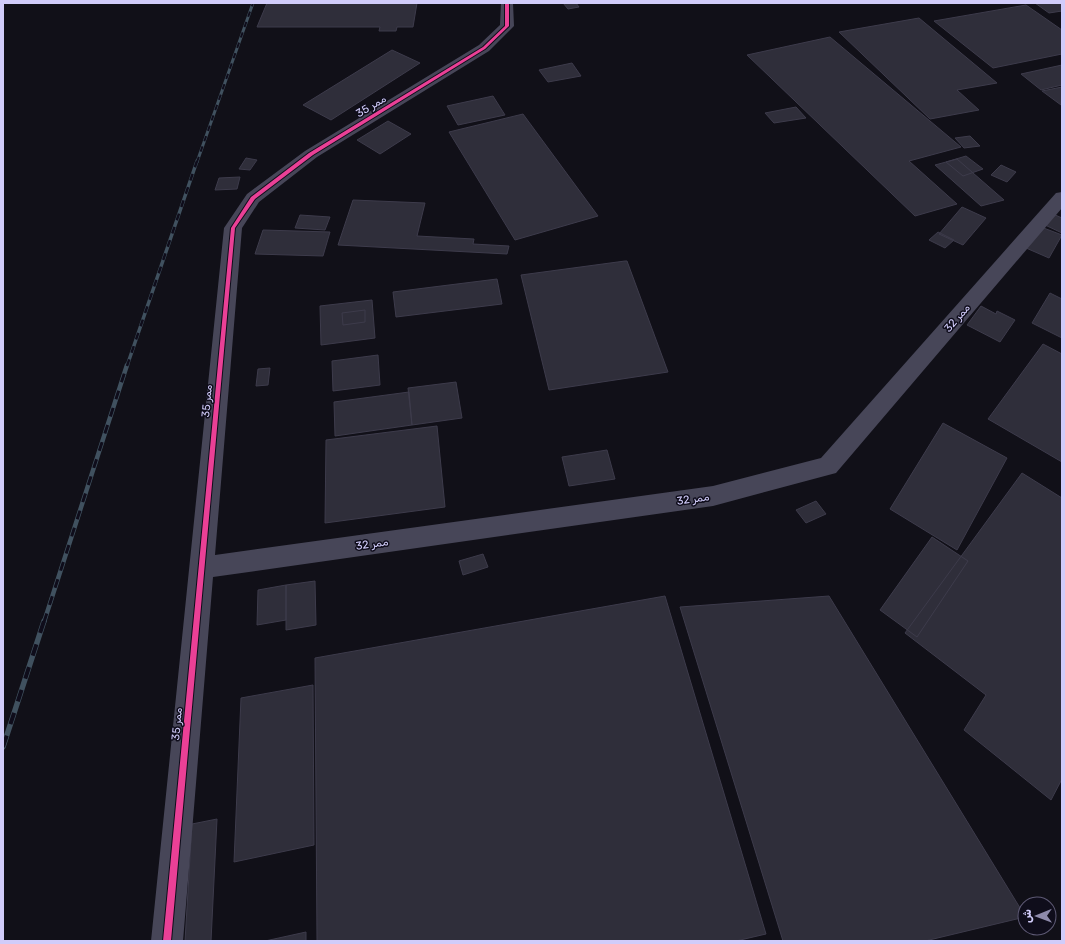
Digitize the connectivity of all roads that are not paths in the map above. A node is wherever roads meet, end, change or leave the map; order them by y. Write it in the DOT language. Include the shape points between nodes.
graph roads {
  1 [pos="507,3"];
  2 [pos="1062,196"];
  3 [pos="201,568"];
  4 [pos="167,941"];
  1 -- 3 [label="street, ممر 35" via="507,26 484,48 311,154 253,198 233,228"];
  2 -- 3 [label="street, ممر 32" via="828,466 712,496"];
  3 -- 4 [label="street, ممر 35"];
}
